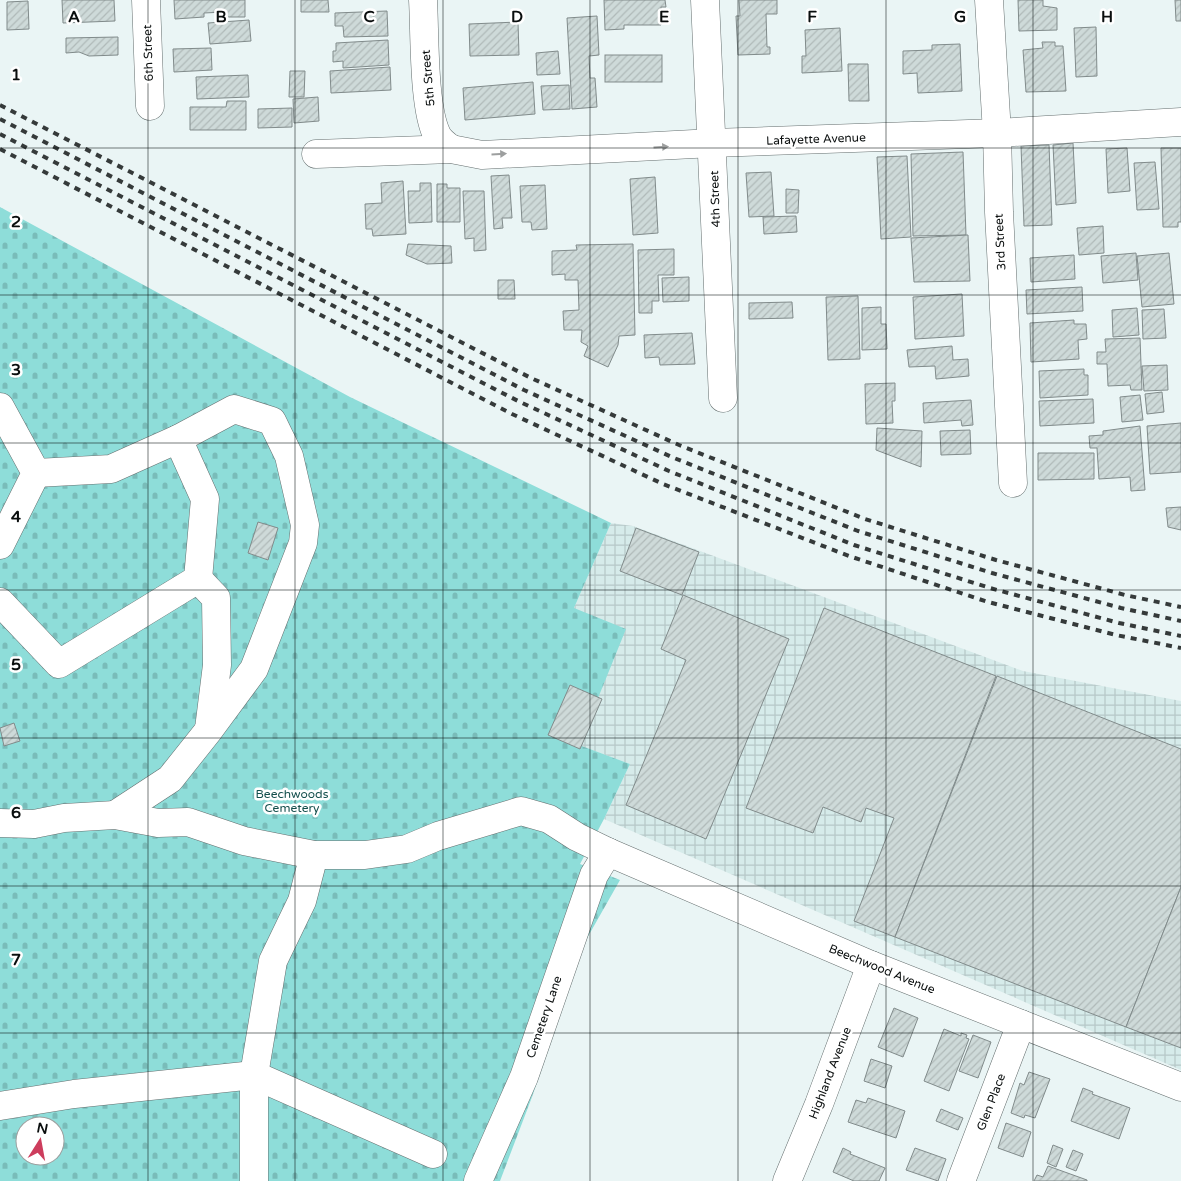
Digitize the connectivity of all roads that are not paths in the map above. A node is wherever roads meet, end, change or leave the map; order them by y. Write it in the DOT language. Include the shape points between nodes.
graph roads {
  1 [pos="146,0"];
  2 [pos="423,0"];
  3 [pos="705,0"];
  4 [pos="989,0"];
  5 [pos="150,106"];
  6 [pos="1181,122"];
  7 [pos="997,133"];
  8 [pos="713,143"];
  9 [pos="451,149"];
  10 [pos="316,154"];
  11 [pos="723,398"];
  12 [pos="0,407"];
  13 [pos="178,439"];
  14 [pos="36,473"];
  15 [pos="1013,484"];
  16 [pos="0,546"];
  17 [pos="198,579"];
  18 [pos="0,602"];
  19 [pos="209,730"];
  20 [pos="115,815"];
  21 [pos="0,822"];
  22 [pos="597,847"];
  23 [pos="314,855"];
  24 [pos="871,965"];
  25 [pos="1021,1024"];
  26 [pos="254,1075"];
  27 [pos="1181,1087"];
  28 [pos="0,1106"];
  29 [pos="433,1154"];
  30 [pos="254,1181"];
  31 [pos="478,1181"];
  32 [pos="787,1181"];
  33 [pos="961,1181"];
  1 -- 5 [label="street, 6th Street"];
  2 -- 9 [label="street, 5th Street" via="432,122 438,137"];
  3 -- 8 [label="street, 4th Street"];
  4 -- 7 [label="street, 3rd Street"];
  6 -- 7 [label="street, Lafayette Avenue"];
  7 -- 8 [label="street, Lafayette Avenue"];
  7 -- 15 [label="street, 3rd Street"];
  9 -- 8 [label="street, Lafayette Avenue, one-way" via="482,155"];
  8 -- 11 [label="street, 4th Street"];
  9 -- 10 [label="street, Lafayette Avenue"];
  12 -- 14 [label="street"];
  13 -- 14 [label="street" via="111,469"];
  13 -- 17 [label="street" via="206,499"];
  13 -- 19 [label="street" via="234,409 272,421 289,456 305,525 302,543 254,669"];
  14 -- 16 [label="street"];
  17 -- 18 [label="street" via="59,664"];
  17 -- 19 [label="street" via="216,598 217,666"];
  19 -- 20 [label="street" via="170,778"];
  20 -- 21 [label="street, Beechwood Avenue" via="64,818 34,824"];
  20 -- 23 [label="street, Beechwood Avenue" via="158,823 188,822 244,842"];
  22 -- 23 [label="street, Beechwood Avenue" via="549,820 521,811 438,836 407,849 365,855"];
  22 -- 24 [label="street, Beechwood Avenue"];
  22 -- 31 [label="street, Cemetery Lane" via="594,875 524,1077"];
  23 -- 26 [label="street" via="302,900 273,961"];
  24 -- 25 [label="street, Beechwood Avenue"];
  24 -- 32 [label="street, Highland Avenue"];
  25 -- 27 [label="street, Beechwood Avenue"];
  25 -- 33 [label="street, Glen Place"];
  26 -- 28 [label="street" via="74,1094"];
  26 -- 29 [label="street"];
  26 -- 30 [label="street"];
}
